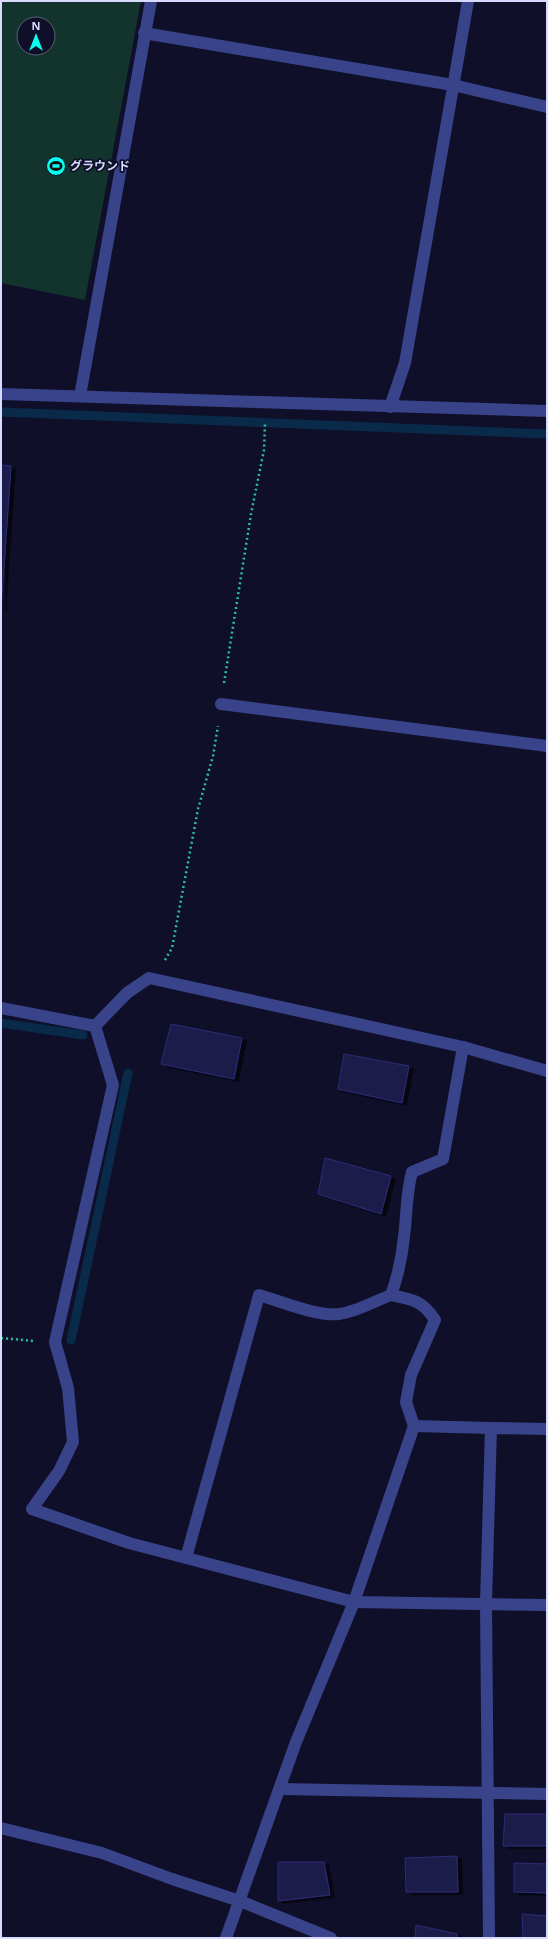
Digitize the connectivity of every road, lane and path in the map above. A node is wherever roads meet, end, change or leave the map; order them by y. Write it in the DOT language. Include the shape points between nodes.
graph roads {
  1 [pos="150,1"];
  2 [pos="468,1"];
  3 [pos="144,33"];
  4 [pos="452,85"];
  5 [pos="547,106"];
  6 [pos="1,394"];
  7 [pos="80,396"];
  8 [pos="390,407"];
  9 [pos="547,411"];
  10 [pos="221,704"];
  11 [pos="547,746"];
  12 [pos="1,1008"];
  13 [pos="95,1026"];
  14 [pos="463,1047"];
  15 [pos="547,1071"];
  16 [pos="391,1294"];
  17 [pos="1,1338"];
  18 [pos="55,1342"];
  19 [pos="414,1426"];
  20 [pos="492,1428"];
  21 [pos="547,1429"];
  22 [pos="186,1558"];
  23 [pos="354,1602"];
  24 [pos="486,1603"];
  25 [pos="547,1605"];
  26 [pos="280,1789"];
  27 [pos="489,1792"];
  28 [pos="547,1794"];
  29 [pos="1,1828"];
  30 [pos="240,1901"];
  31 [pos="226,1938"];
  32 [pos="331,1938"];
  33 [pos="489,1938"];
  1 -- 3 [label="street"];
  2 -- 4 [label="street"];
  3 -- 4 [label="street"];
  3 -- 7 [label="street"];
  4 -- 5 [label="street"];
  4 -- 8 [label="street" via="405,363"];
  6 -- 7 [label="street"];
  7 -- 8 [label="street"];
  8 -- 9 [label="street"];
  10 -- 11 [label="street"];
  12 -- 13 [label="street"];
  13 -- 14 [label="street" via="127,993 149,978"];
  13 -- 18 [label="street" via="113,1085"];
  14 -- 15 [label="street"];
  14 -- 16 [label="street" via="443,1159 412,1172 408,1188 404,1237"];
  16 -- 19 [label="street" via="412,1299 428,1309 435,1320 411,1375 406,1402"];
  16 -- 22 [label="street" via="340,1314 308,1310 259,1296"];
  17 -- 18 [label="path"];
  18 -- 22 [label="street" via="68,1388 73,1442 59,1470 32,1509 129,1543"];
  19 -- 20 [label="street"];
  19 -- 23 [label="street"];
  20 -- 21 [label="street"];
  20 -- 24 [label="street"];
  22 -- 23 [label="street"];
  23 -- 24 [label="street"];
  23 -- 26 [label="street" via="296,1742"];
  24 -- 25 [label="street"];
  24 -- 27 [label="street"];
  26 -- 27 [label="street"];
  26 -- 30 [label="street"];
  27 -- 28 [label="street"];
  27 -- 33 [label="street"];
  29 -- 30 [label="street" via="102,1853"];
  30 -- 31 [label="street"];
  30 -- 32 [label="street"];
}
